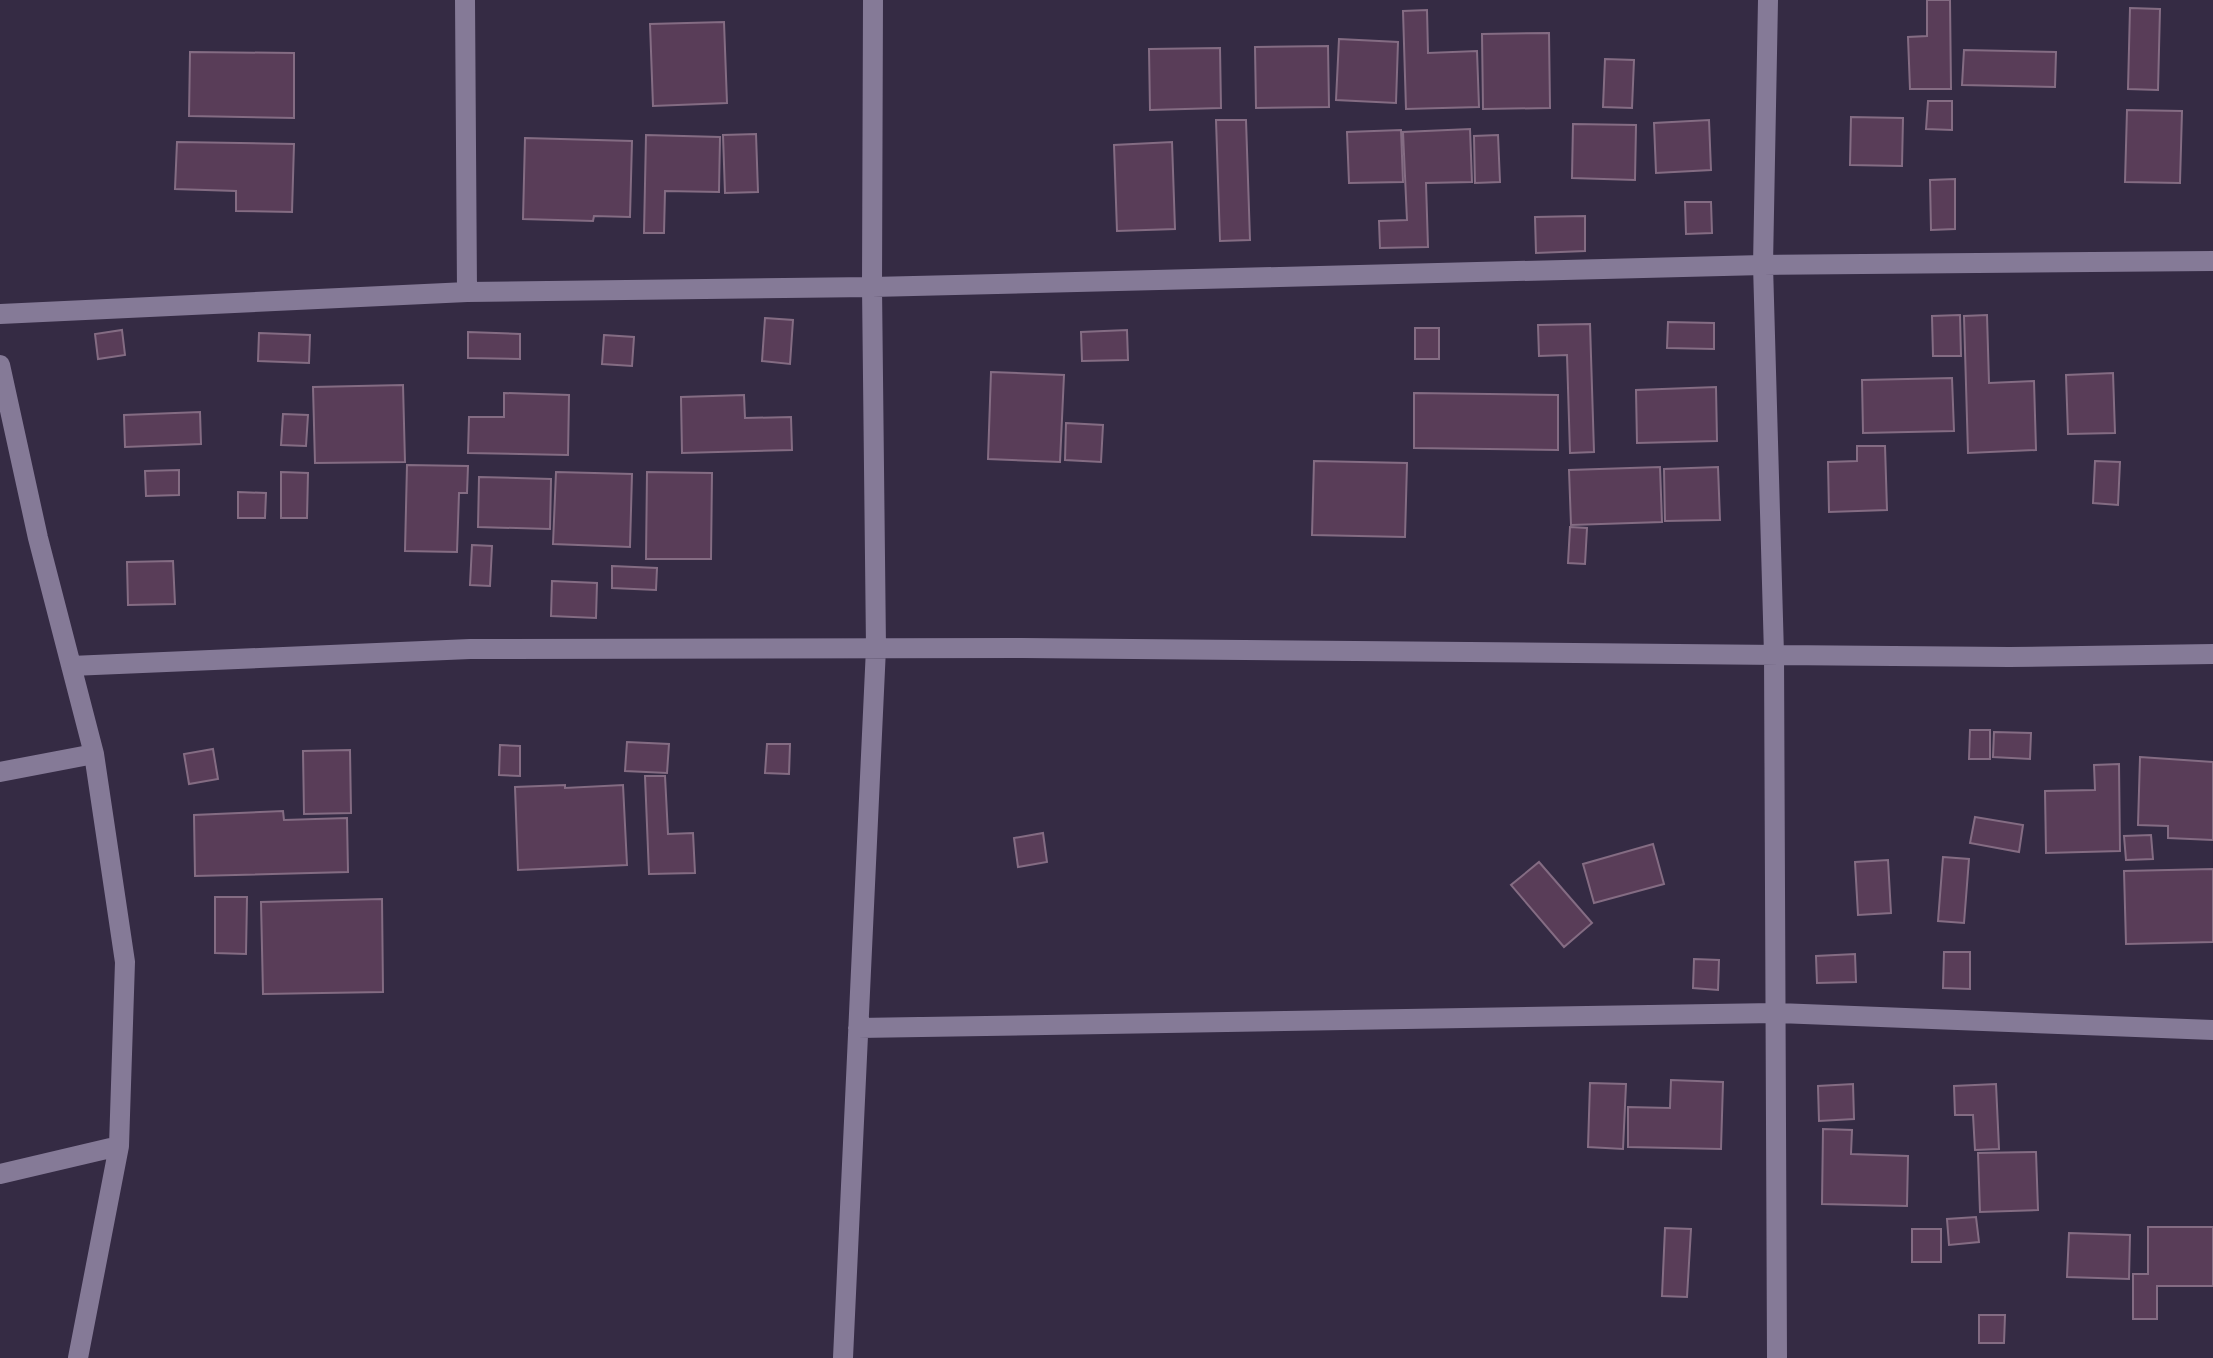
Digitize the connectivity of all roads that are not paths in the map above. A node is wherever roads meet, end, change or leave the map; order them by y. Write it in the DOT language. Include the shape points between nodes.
graph roads {
  1 [pos="465,0"];
  2 [pos="873,0"];
  3 [pos="1768,0"];
  4 [pos="2213,261"];
  5 [pos="1763,265"];
  6 [pos="872,287"];
  7 [pos="467,292"];
  8 [pos="0,314"];
  9 [pos="0,365"];
  10 [pos="876,648"];
  11 [pos="1774,654"];
  12 [pos="2213,654"];
  13 [pos="71,666"];
  14 [pos="94,754"];
  15 [pos="0,772"];
  16 [pos="1775,1013"];
  17 [pos="858,1028"];
  18 [pos="2213,1030"];
  19 [pos="119,1146"];
  20 [pos="0,1174"];
  21 [pos="78,1358"];
  22 [pos="843,1358"];
  23 [pos="1777,1358"];
  1 -- 7 [label="street"];
  2 -- 6 [label="street"];
  3 -- 5 [label="street"];
  4 -- 5 [label="street"];
  5 -- 6 [label="street"];
  5 -- 11 [label="street"];
  6 -- 7 [label="street"];
  6 -- 10 [label="street"];
  7 -- 8 [label="street"];
  9 -- 13 [label="street"];
  10 -- 11 [label="street"];
  10 -- 13 [label="street" via="470,649"];
  10 -- 17 [label="street"];
  11 -- 12 [label="street"];
  11 -- 16 [label="street"];
  13 -- 14 [label="street"];
  14 -- 15 [label="street"];
  14 -- 19 [label="street" via="125,962"];
  16 -- 17 [label="street"];
  16 -- 18 [label="street"];
  16 -- 23 [label="street"];
  17 -- 22 [label="street"];
  19 -- 20 [label="street"];
  19 -- 21 [label="street"];
}
